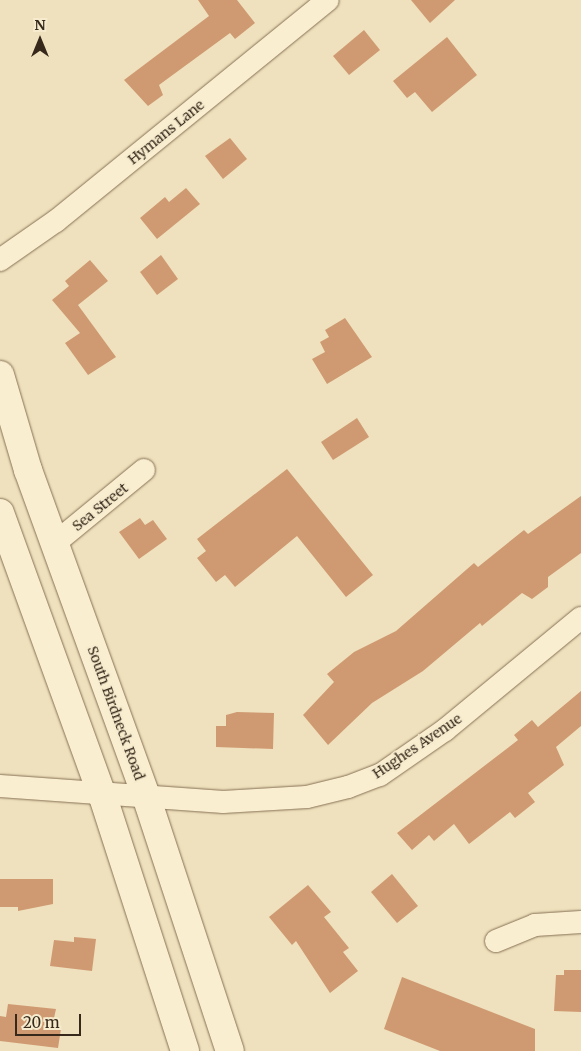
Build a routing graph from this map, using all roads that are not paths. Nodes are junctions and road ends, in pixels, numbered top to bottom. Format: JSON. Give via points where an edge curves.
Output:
{"nodes":[{"id":1,"x":328,"y":0,"type":"edge"},
{"id":2,"x":0,"y":260,"type":"edge"},
{"id":3,"x":0,"y":375,"type":"edge"},
{"id":4,"x":144,"y":470,"type":"dead end"},
{"id":5,"x":0,"y":513,"type":"edge"},
{"id":6,"x":55,"y":543,"type":"junction"},
{"id":7,"x":581,"y":618,"type":"edge"},
{"id":8,"x":0,"y":786,"type":"edge"},
{"id":9,"x":103,"y":797,"type":"junction"},
{"id":10,"x":147,"y":799,"type":"junction"},
{"id":11,"x":581,"y":922,"type":"edge"},
{"id":12,"x":496,"y":941,"type":"dead end"},
{"id":13,"x":185,"y":1051,"type":"edge"},
{"id":14,"x":230,"y":1051,"type":"edge"}],
"edges":[{"from":1,"to":2,"type":"street","name":"Hymans Lane","via":[[56,221]]},
{"from":3,"to":6,"type":"main road","name":"South Birdneck Road"},
{"from":4,"to":6,"type":"street","name":"Sea Street"},
{"from":5,"to":9,"type":"main road"},
{"from":6,"to":10,"type":"main road","name":"South Birdneck Road"},
{"from":7,"to":10,"type":"street","name":"Hughes Avenue","via":[[445,730],[380,775],[307,797],[265,802]]},
{"from":8,"to":9,"type":"street","name":"Hughes Avenue"},
{"from":9,"to":10,"type":"street","name":"Hughes Avenue"},
{"from":9,"to":13,"type":"main road"},
{"from":10,"to":14,"type":"main road","name":"South Birdneck Road"},
{"from":11,"to":12,"type":"street","via":[[535,926]]}]}
